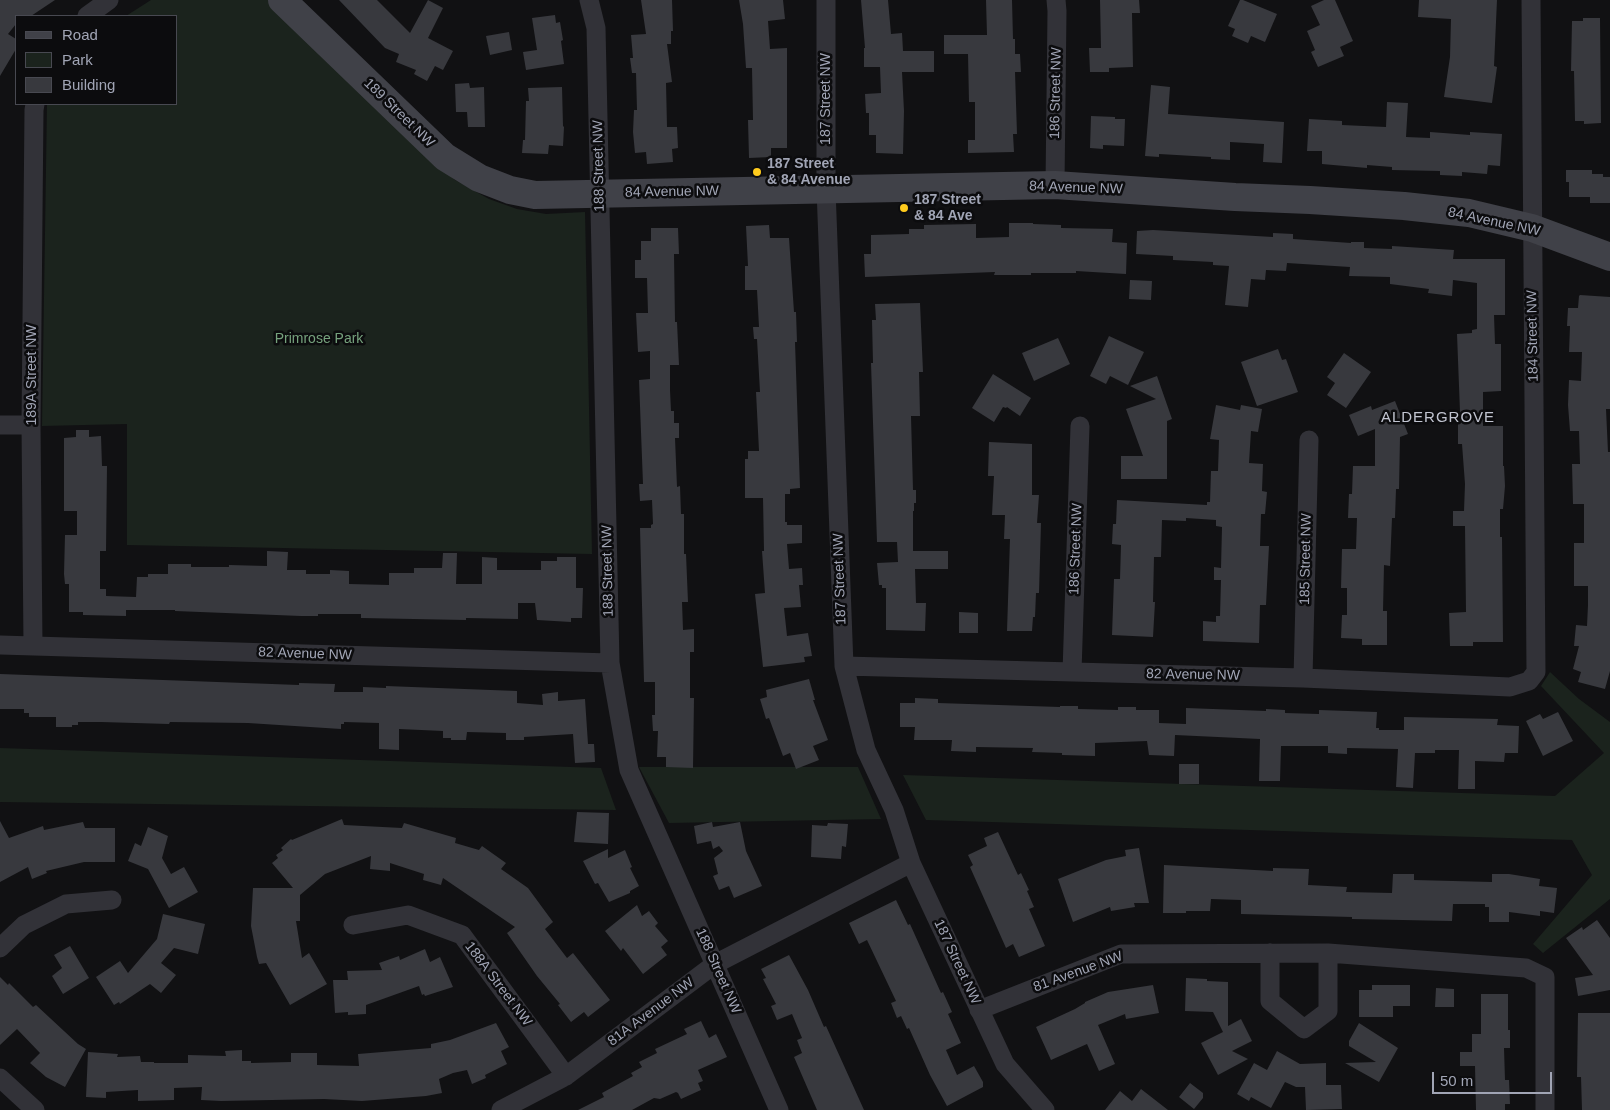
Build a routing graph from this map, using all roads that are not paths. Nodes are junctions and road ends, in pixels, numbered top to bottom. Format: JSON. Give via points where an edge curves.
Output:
{"nodes":[{"id":1,"x":109,"y":0,"type":"edge"},
{"id":2,"x":282,"y":0,"type":"edge"},
{"id":3,"x":589,"y":0,"type":"edge"},
{"id":4,"x":826,"y":0,"type":"edge"},
{"id":5,"x":1056,"y":0,"type":"edge"},
{"id":6,"x":1531,"y":0,"type":"edge"},
{"id":7,"x":88,"y":15,"type":"edge"},
{"id":8,"x":35,"y":105,"type":"edge"},
{"id":9,"x":1055,"y":185,"type":"junction"},
{"id":10,"x":826,"y":189,"type":"junction"},
{"id":11,"x":600,"y":194,"type":"junction"},
{"id":12,"x":535,"y":195,"type":"joint"},
{"id":13,"x":1532,"y":228,"type":"junction"},
{"id":14,"x":1610,"y":257,"type":"edge"},
{"id":15,"x":0,"y":425,"type":"edge"},
{"id":16,"x":31,"y":425,"type":"junction"},
{"id":17,"x":1080,"y":426,"type":"dead end"},
{"id":18,"x":1309,"y":440,"type":"dead end"},
{"id":19,"x":0,"y":645,"type":"edge"},
{"id":20,"x":32,"y":646,"type":"junction"},
{"id":21,"x":610,"y":663,"type":"junction"},
{"id":22,"x":844,"y":666,"type":"junction"},
{"id":23,"x":1072,"y":672,"type":"junction"},
{"id":24,"x":1536,"y":672,"type":"joint"},
{"id":25,"x":1303,"y":678,"type":"junction"},
{"id":26,"x":911,"y":863,"type":"junction"},
{"id":27,"x":112,"y":900,"type":"dead end"},
{"id":28,"x":353,"y":925,"type":"dead end"},
{"id":29,"x":0,"y":948,"type":"edge"},
{"id":30,"x":1270,"y":953,"type":"junction"},
{"id":31,"x":1328,"y":954,"type":"junction"},
{"id":32,"x":715,"y":964,"type":"junction"},
{"id":33,"x":979,"y":1010,"type":"junction"},
{"id":34,"x":566,"y":1076,"type":"junction"},
{"id":35,"x":0,"y":1078,"type":"edge"},
{"id":36,"x":35,"y":1110,"type":"edge"},
{"id":37,"x":501,"y":1110,"type":"edge"},
{"id":38,"x":779,"y":1110,"type":"edge"},
{"id":39,"x":1045,"y":1110,"type":"edge"},
{"id":40,"x":1545,"y":1110,"type":"edge"}],
"edges":[{"from":1,"to":7,"type":"street"},
{"from":2,"to":12,"type":"street","name":"189 Street NW","via":[[445,157],[480,178],[510,190]]},
{"from":3,"to":11,"type":"street","name":"188 Street NW","via":[[596,28]]},
{"from":4,"to":10,"type":"street","name":"187 Street NW"},
{"from":5,"to":9,"type":"street","name":"186 Street NW"},
{"from":6,"to":13,"type":"street","name":"184 Street NW"},
{"from":8,"to":16,"type":"street","name":"189A Street NW"},
{"from":9,"to":10,"type":"street","name":"84 Avenue NW"},
{"from":9,"to":13,"type":"street","name":"84 Avenue NW","via":[[1404,206],[1469,213]]},
{"from":10,"to":11,"type":"street","name":"84 Avenue NW"},
{"from":10,"to":22,"type":"street","name":"187 Street NW"},
{"from":11,"to":12,"type":"street","name":"84 Avenue NW"},
{"from":11,"to":21,"type":"street","name":"188 Street NW"},
{"from":13,"to":14,"type":"street","name":"84 Avenue NW"},
{"from":13,"to":24,"type":"street","name":"184 Street NW"},
{"from":15,"to":16,"type":"street"},
{"from":16,"to":20,"type":"street","name":"189A Street NW"},
{"from":17,"to":23,"type":"street","name":"186 Street NW"},
{"from":18,"to":25,"type":"street","name":"185 Street NW"},
{"from":19,"to":20,"type":"street","name":"82 Avenue NW"},
{"from":20,"to":21,"type":"street","name":"82 Avenue NW"},
{"from":21,"to":32,"type":"street","name":"188 Street NW","via":[[629,770]]},
{"from":22,"to":23,"type":"street","name":"82 Avenue NW"},
{"from":22,"to":26,"type":"street","name":"187 Street NW","via":[[866,750],[894,810]]},
{"from":23,"to":25,"type":"street","name":"82 Avenue NW"},
{"from":24,"to":25,"type":"street","name":"82 Avenue NW","via":[[1529,681],[1510,687]]},
{"from":26,"to":32,"type":"street","name":"81A Avenue NW"},
{"from":26,"to":33,"type":"street","name":"187 Street NW"},
{"from":27,"to":29,"type":"street","via":[[66,904],[24,925]]},
{"from":28,"to":34,"type":"street","name":"188A Street NW","via":[[408,916],[462,935]]},
{"from":30,"to":31,"type":"street","name":"81 Avenue NW"},
{"from":30,"to":31,"type":"street","via":[[1270,1001],[1304,1029],[1328,1011]]},
{"from":30,"to":33,"type":"street","name":"81 Avenue NW","via":[[1121,954]]},
{"from":31,"to":40,"type":"street","name":"81 Avenue NW","via":[[1526,968],[1545,977]]},
{"from":32,"to":34,"type":"street","name":"81A Avenue NW"},
{"from":32,"to":38,"type":"street","name":"188 Street NW"},
{"from":33,"to":39,"type":"street","name":"187 Street NW","via":[[1005,1064]]},
{"from":34,"to":37,"type":"street","name":"81A Avenue NW"},
{"from":35,"to":36,"type":"street"}]}
